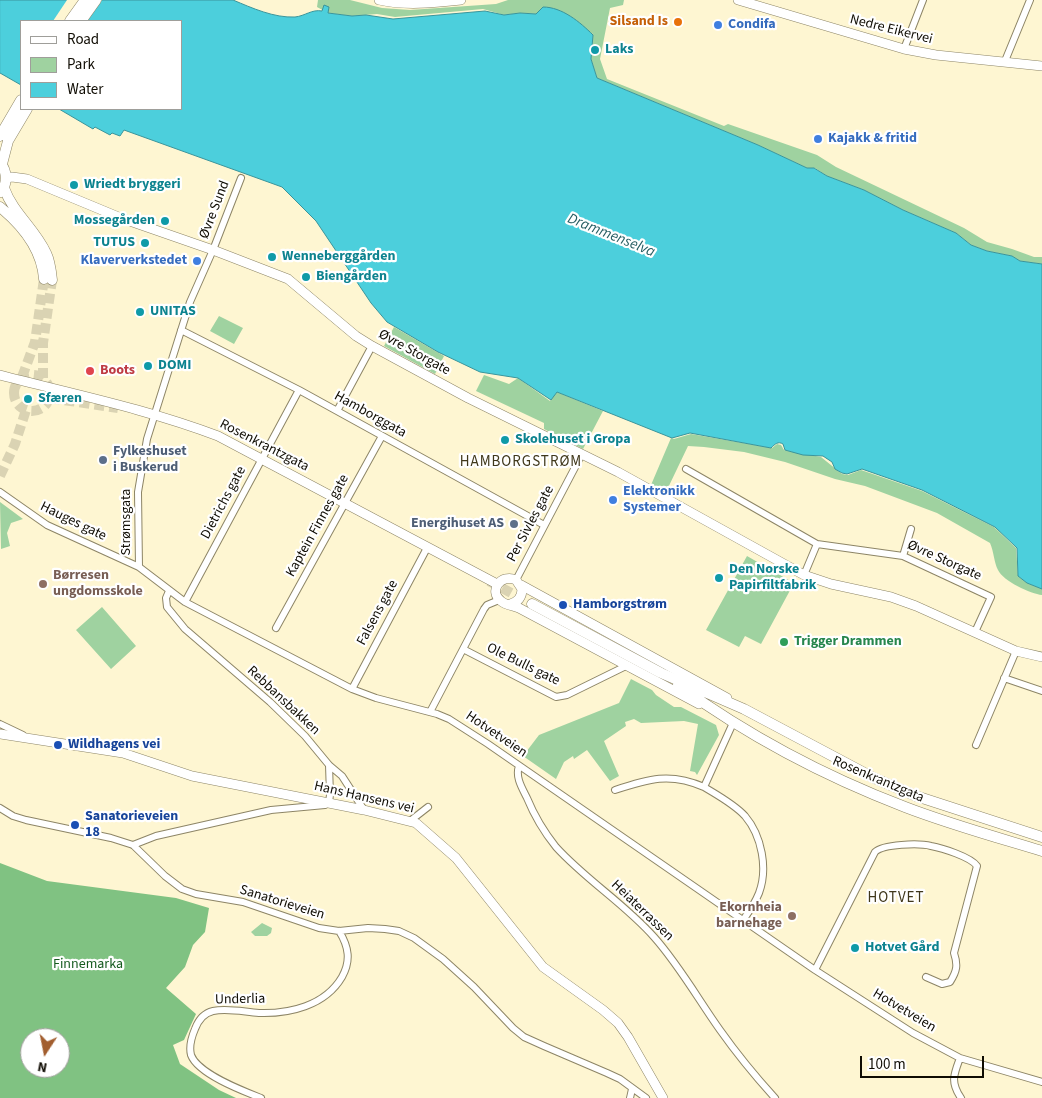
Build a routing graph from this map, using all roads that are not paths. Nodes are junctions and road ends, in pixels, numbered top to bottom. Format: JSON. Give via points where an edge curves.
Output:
{"nodes":[{"id":1,"x":85,"y":0,"type":"edge"},
{"id":2,"x":96,"y":0,"type":"edge"},
{"id":3,"x":379,"y":0,"type":"edge"},
{"id":4,"x":461,"y":0,"type":"edge"},
{"id":5,"x":738,"y":0,"type":"edge"},
{"id":6,"x":923,"y":0,"type":"edge"},
{"id":7,"x":1030,"y":0,"type":"edge"},
{"id":8,"x":71,"y":20,"type":"edge"},
{"id":9,"x":83,"y":20,"type":"edge"},
{"id":10,"x":904,"y":49,"type":"junction"},
{"id":11,"x":1006,"y":61,"type":"junction"},
{"id":12,"x":1042,"y":66,"type":"edge"},
{"id":13,"x":20,"y":102,"type":"edge"},
{"id":14,"x":26,"y":110,"type":"edge"},
{"id":15,"x":0,"y":136,"type":"edge"},
{"id":16,"x":1,"y":163,"type":"edge"},
{"id":17,"x":241,"y":178,"type":"dead end"},
{"id":18,"x":3,"y":186,"type":"edge"},
{"id":19,"x":0,"y":207,"type":"edge"},
{"id":20,"x":213,"y":250,"type":"junction"},
{"id":21,"x":181,"y":330,"type":"junction"},
{"id":22,"x":372,"y":346,"type":"junction"},
{"id":23,"x":0,"y":375,"type":"edge"},
{"id":24,"x":299,"y":390,"type":"junction"},
{"id":25,"x":337,"y":410,"type":"junction"},
{"id":26,"x":154,"y":415,"type":"junction"},
{"id":27,"x":382,"y":436,"type":"junction"},
{"id":28,"x":582,"y":454,"type":"junction"},
{"id":29,"x":262,"y":459,"type":"junction"},
{"id":30,"x":686,"y":469,"type":"dead end"},
{"id":31,"x":0,"y":492,"type":"edge"},
{"id":32,"x":344,"y":504,"type":"junction"},
{"id":33,"x":544,"y":526,"type":"junction"},
{"id":34,"x":911,"y":529,"type":"dead end"},
{"id":35,"x":817,"y":544,"type":"junction"},
{"id":36,"x":427,"y":548,"type":"junction"},
{"id":37,"x":903,"y":556,"type":"junction"},
{"id":38,"x":139,"y":566,"type":"junction"},
{"id":39,"x":804,"y":575,"type":"junction"},
{"id":40,"x":518,"y":582,"type":"junction"},
{"id":41,"x":497,"y":584,"type":"junction"},
{"id":42,"x":169,"y":591,"type":"junction"},
{"id":43,"x":499,"y":600,"type":"junction"},
{"id":44,"x":185,"y":602,"type":"junction"},
{"id":45,"x":510,"y":604,"type":"junction"},
{"id":46,"x":532,"y":604,"type":"tunnel mouth"},
{"id":47,"x":276,"y":628,"type":"dead end"},
{"id":48,"x":975,"y":632,"type":"junction"},
{"id":49,"x":463,"y":649,"type":"junction"},
{"id":50,"x":1016,"y":651,"type":"junction"},
{"id":51,"x":1042,"y":657,"type":"edge"},
{"id":52,"x":626,"y":666,"type":"junction"},
{"id":53,"x":661,"y":673,"type":"junction"},
{"id":54,"x":1004,"y":678,"type":"junction"},
{"id":55,"x":352,"y":689,"type":"junction"},
{"id":56,"x":1042,"y":691,"type":"edge"},
{"id":57,"x":744,"y":709,"type":"junction"},
{"id":58,"x":714,"y":711,"type":"junction"},
{"id":59,"x":430,"y":712,"type":"junction"},
{"id":60,"x":733,"y":723,"type":"junction"},
{"id":61,"x":0,"y":724,"type":"edge"},
{"id":62,"x":0,"y":734,"type":"edge"},
{"id":63,"x":31,"y":739,"type":"junction"},
{"id":64,"x":976,"y":745,"type":"dead end"},
{"id":65,"x":328,"y":766,"type":"junction"},
{"id":66,"x":519,"y":766,"type":"junction"},
{"id":67,"x":704,"y":786,"type":"junction"},
{"id":68,"x":615,"y":790,"type":"dead end"},
{"id":69,"x":329,"y":802,"type":"junction"},
{"id":70,"x":428,"y":807,"type":"dead end"},
{"id":71,"x":0,"y":808,"type":"edge"},
{"id":72,"x":364,"y":810,"type":"junction"},
{"id":73,"x":410,"y":821,"type":"junction"},
{"id":74,"x":1042,"y":837,"type":"edge"},
{"id":75,"x":133,"y":845,"type":"junction"},
{"id":76,"x":1042,"y":851,"type":"edge"},
{"id":77,"x":743,"y":920,"type":"junction"},
{"id":78,"x":339,"y":931,"type":"junction"},
{"id":79,"x":815,"y":970,"type":"junction"},
{"id":80,"x":926,"y":977,"type":"dead end"},
{"id":81,"x":960,"y":1058,"type":"junction"},
{"id":82,"x":1042,"y":1082,"type":"edge"},
{"id":83,"x":632,"y":1089,"type":"junction"},
{"id":84,"x":261,"y":1098,"type":"edge"},
{"id":85,"x":630,"y":1098,"type":"edge"},
{"id":86,"x":646,"y":1098,"type":"edge"},
{"id":87,"x":664,"y":1098,"type":"edge"},
{"id":88,"x":775,"y":1098,"type":"edge"},
{"id":89,"x":961,"y":1098,"type":"edge"}],
"edges":[{"from":1,"to":8,"type":"main road"},
{"from":2,"to":9,"type":"main road"},
{"from":3,"to":4,"type":"main road","via":[[400,3]]},
{"from":5,"to":10,"type":"main road","name":"Nedre Eikervei"},
{"from":6,"to":10,"type":"street"},
{"from":7,"to":11,"type":"street"},
{"from":10,"to":11,"type":"main road","name":"Nedre Eikervei"},
{"from":11,"to":12,"type":"main road","name":"Nedre Eikervei"},
{"from":13,"to":15,"type":"main road"},
{"from":14,"to":16,"type":"main road","via":[[8,141]]},
{"from":16,"to":18,"type":"main road"},
{"from":17,"to":20,"type":"street","name":"Øvre Sund"},
{"from":18,"to":19,"type":"main road","via":[[11,204],[46,253],[48,279],[35,248],[18,224]]},
{"from":18,"to":20,"type":"main road","name":"Øvre Storgate","via":[[12,177],[27,179],[120,218]]},
{"from":20,"to":21,"type":"street","name":"Strømsgata"},
{"from":20,"to":22,"type":"main road","name":"Øvre Storgate","via":[[288,279]]},
{"from":21,"to":24,"type":"street","name":"Hamborggata"},
{"from":21,"to":26,"type":"street","name":"Strømsgata"},
{"from":22,"to":25,"type":"street"},
{"from":22,"to":28,"type":"main road","name":"Øvre Storgate"},
{"from":23,"to":26,"type":"main road","name":"Rosenkrantzgata"},
{"from":24,"to":25,"type":"street","name":"Hamborggata"},
{"from":24,"to":29,"type":"street","name":"Dietrichs gate"},
{"from":25,"to":27,"type":"street","name":"Hamborggata"},
{"from":26,"to":29,"type":"main road","name":"Rosenkrantzgata","via":[[218,436]]},
{"from":26,"to":38,"type":"street","name":"Strømsgata","via":[[138,492]]},
{"from":27,"to":32,"type":"street","name":"Kaptein Finnes gate"},
{"from":27,"to":33,"type":"street","name":"Hamborggata"},
{"from":28,"to":33,"type":"street","name":"Per Sivles gate"},
{"from":28,"to":39,"type":"main road","name":"Øvre Storgate"},
{"from":29,"to":32,"type":"main road","name":"Rosenkrantzgata"},
{"from":29,"to":44,"type":"street","name":"Dietrichs gate"},
{"from":30,"to":35,"type":"street","name":"Øvre Storgate"},
{"from":31,"to":38,"type":"street","name":"Hauges gate","via":[[47,525]]},
{"from":32,"to":36,"type":"main road","name":"Rosenkrantzgata"},
{"from":32,"to":47,"type":"street","name":"Kaptein Finnes gate"},
{"from":33,"to":40,"type":"street","name":"Per Sivles gate"},
{"from":34,"to":37,"type":"street"},
{"from":35,"to":37,"type":"street","name":"Øvre Storgate"},
{"from":35,"to":39,"type":"street"},
{"from":36,"to":41,"type":"main road","name":"Rosenkrantzgata"},
{"from":36,"to":55,"type":"street","name":"Falsens gate"},
{"from":37,"to":48,"type":"street","name":"Øvre Storgate","via":[[991,597]]},
{"from":38,"to":42,"type":"street","name":"Hotvetveien"},
{"from":39,"to":48,"type":"main road","name":"Øvre Storgate","via":[[891,597]]},
{"from":40,"to":41,"type":"main road","via":[[508,578]]},
{"from":40,"to":45,"type":"main road","via":[[521,597]]},
{"from":40,"to":57,"type":"main road","name":"Rosenkrantzgata"},
{"from":41,"to":43,"type":"main road"},
{"from":42,"to":44,"type":"street","name":"Hotvetveien"},
{"from":42,"to":65,"type":"street","name":"Rebbansbakken","via":[[166,598],[168,607],[185,629],[306,736]]},
{"from":43,"to":45,"type":"main road"},
{"from":43,"to":49,"type":"street","via":[[484,609]]},
{"from":44,"to":55,"type":"street","name":"Hotvetveien"},
{"from":45,"to":52,"type":"main road","name":"Rosenkrantzgata"},
{"from":46,"to":53,"type":"main road","name":"Rosenkrantzgata"},
{"from":48,"to":50,"type":"main road","name":"Øvre Storgate"},
{"from":49,"to":52,"type":"street","name":"Ole Bulls gate","via":[[556,697],[567,695]]},
{"from":49,"to":59,"type":"street"},
{"from":50,"to":51,"type":"main road","name":"Øvre Storgate"},
{"from":50,"to":54,"type":"street"},
{"from":52,"to":58,"type":"main road","name":"Rosenkrantzgata"},
{"from":53,"to":57,"type":"main road","name":"Rosenkrantzgata"},
{"from":53,"to":58,"type":"main road","name":"Rosenkrantzgata"},
{"from":54,"to":56,"type":"street"},
{"from":54,"to":64,"type":"street"},
{"from":55,"to":59,"type":"street","name":"Hotvetveien"},
{"from":57,"to":74,"type":"main road","name":"Rosenkrantzgata","via":[[896,788]]},
{"from":58,"to":60,"type":"main road","name":"Rosenkrantzgata"},
{"from":59,"to":66,"type":"street","name":"Hotvetveien","via":[[448,719]]},
{"from":60,"to":67,"type":"street"},
{"from":60,"to":76,"type":"main road","name":"Rosenkrantzgata","via":[[864,791],[906,808]]},
{"from":61,"to":63,"type":"street"},
{"from":62,"to":63,"type":"main road","name":"Hans Hansens vei"},
{"from":63,"to":69,"type":"main road","name":"Hans Hansens vei","via":[[123,753],[192,776]]},
{"from":65,"to":69,"type":"street"},
{"from":65,"to":72,"type":"street","name":"Rebbansbakken","via":[[342,776]]},
{"from":66,"to":77,"type":"street","name":"Hotvetveien"},
{"from":66,"to":88,"type":"street","name":"Heiaterrassen","via":[[518,778],[522,789],[535,817],[555,846],[653,936],[720,1030]]},
{"from":67,"to":68,"type":"street","via":[[689,780],[658,778]]},
{"from":67,"to":77,"type":"street","via":[[744,816],[757,834],[763,863],[762,882],[756,901]]},
{"from":69,"to":72,"type":"main road","name":"Hans Hansens vei"},
{"from":69,"to":75,"type":"street","via":[[262,812],[156,836]]},
{"from":70,"to":73,"type":"street"},
{"from":71,"to":75,"type":"street","name":"Sanatorieveien","via":[[26,820]]},
{"from":72,"to":73,"type":"main road","name":"Hans Hansens vei"},
{"from":73,"to":87,"type":"main road","name":"Hans Hansens vei","via":[[422,827],[456,858],[543,967],[618,1023]]},
{"from":75,"to":78,"type":"street","name":"Sanatorieveien","via":[[182,889],[243,902],[319,928]]},
{"from":77,"to":79,"type":"street","name":"Hotvetveien"},
{"from":78,"to":83,"type":"street","name":"Sanatorieveien","via":[[385,929],[414,938],[443,959],[524,1037],[608,1073]]},
{"from":78,"to":84,"type":"street","name":"Underlia","via":[[349,954],[346,970],[324,997],[307,1006],[285,1011],[212,1011],[199,1020],[191,1039],[191,1055],[201,1067],[225,1082]]},
{"from":79,"to":80,"type":"street","via":[[875,852],[887,847],[920,844],[943,849],[973,861],[977,866],[954,953],[956,973],[950,982],[942,984]]},
{"from":79,"to":81,"type":"street","name":"Hotvetveien","via":[[913,1033]]},
{"from":81,"to":82,"type":"street","name":"Hotvetveien"},
{"from":81,"to":89,"type":"street","via":[[954,1088]]},
{"from":83,"to":85,"type":"street"},
{"from":83,"to":86,"type":"street","name":"Sanatorieveien"}]}
